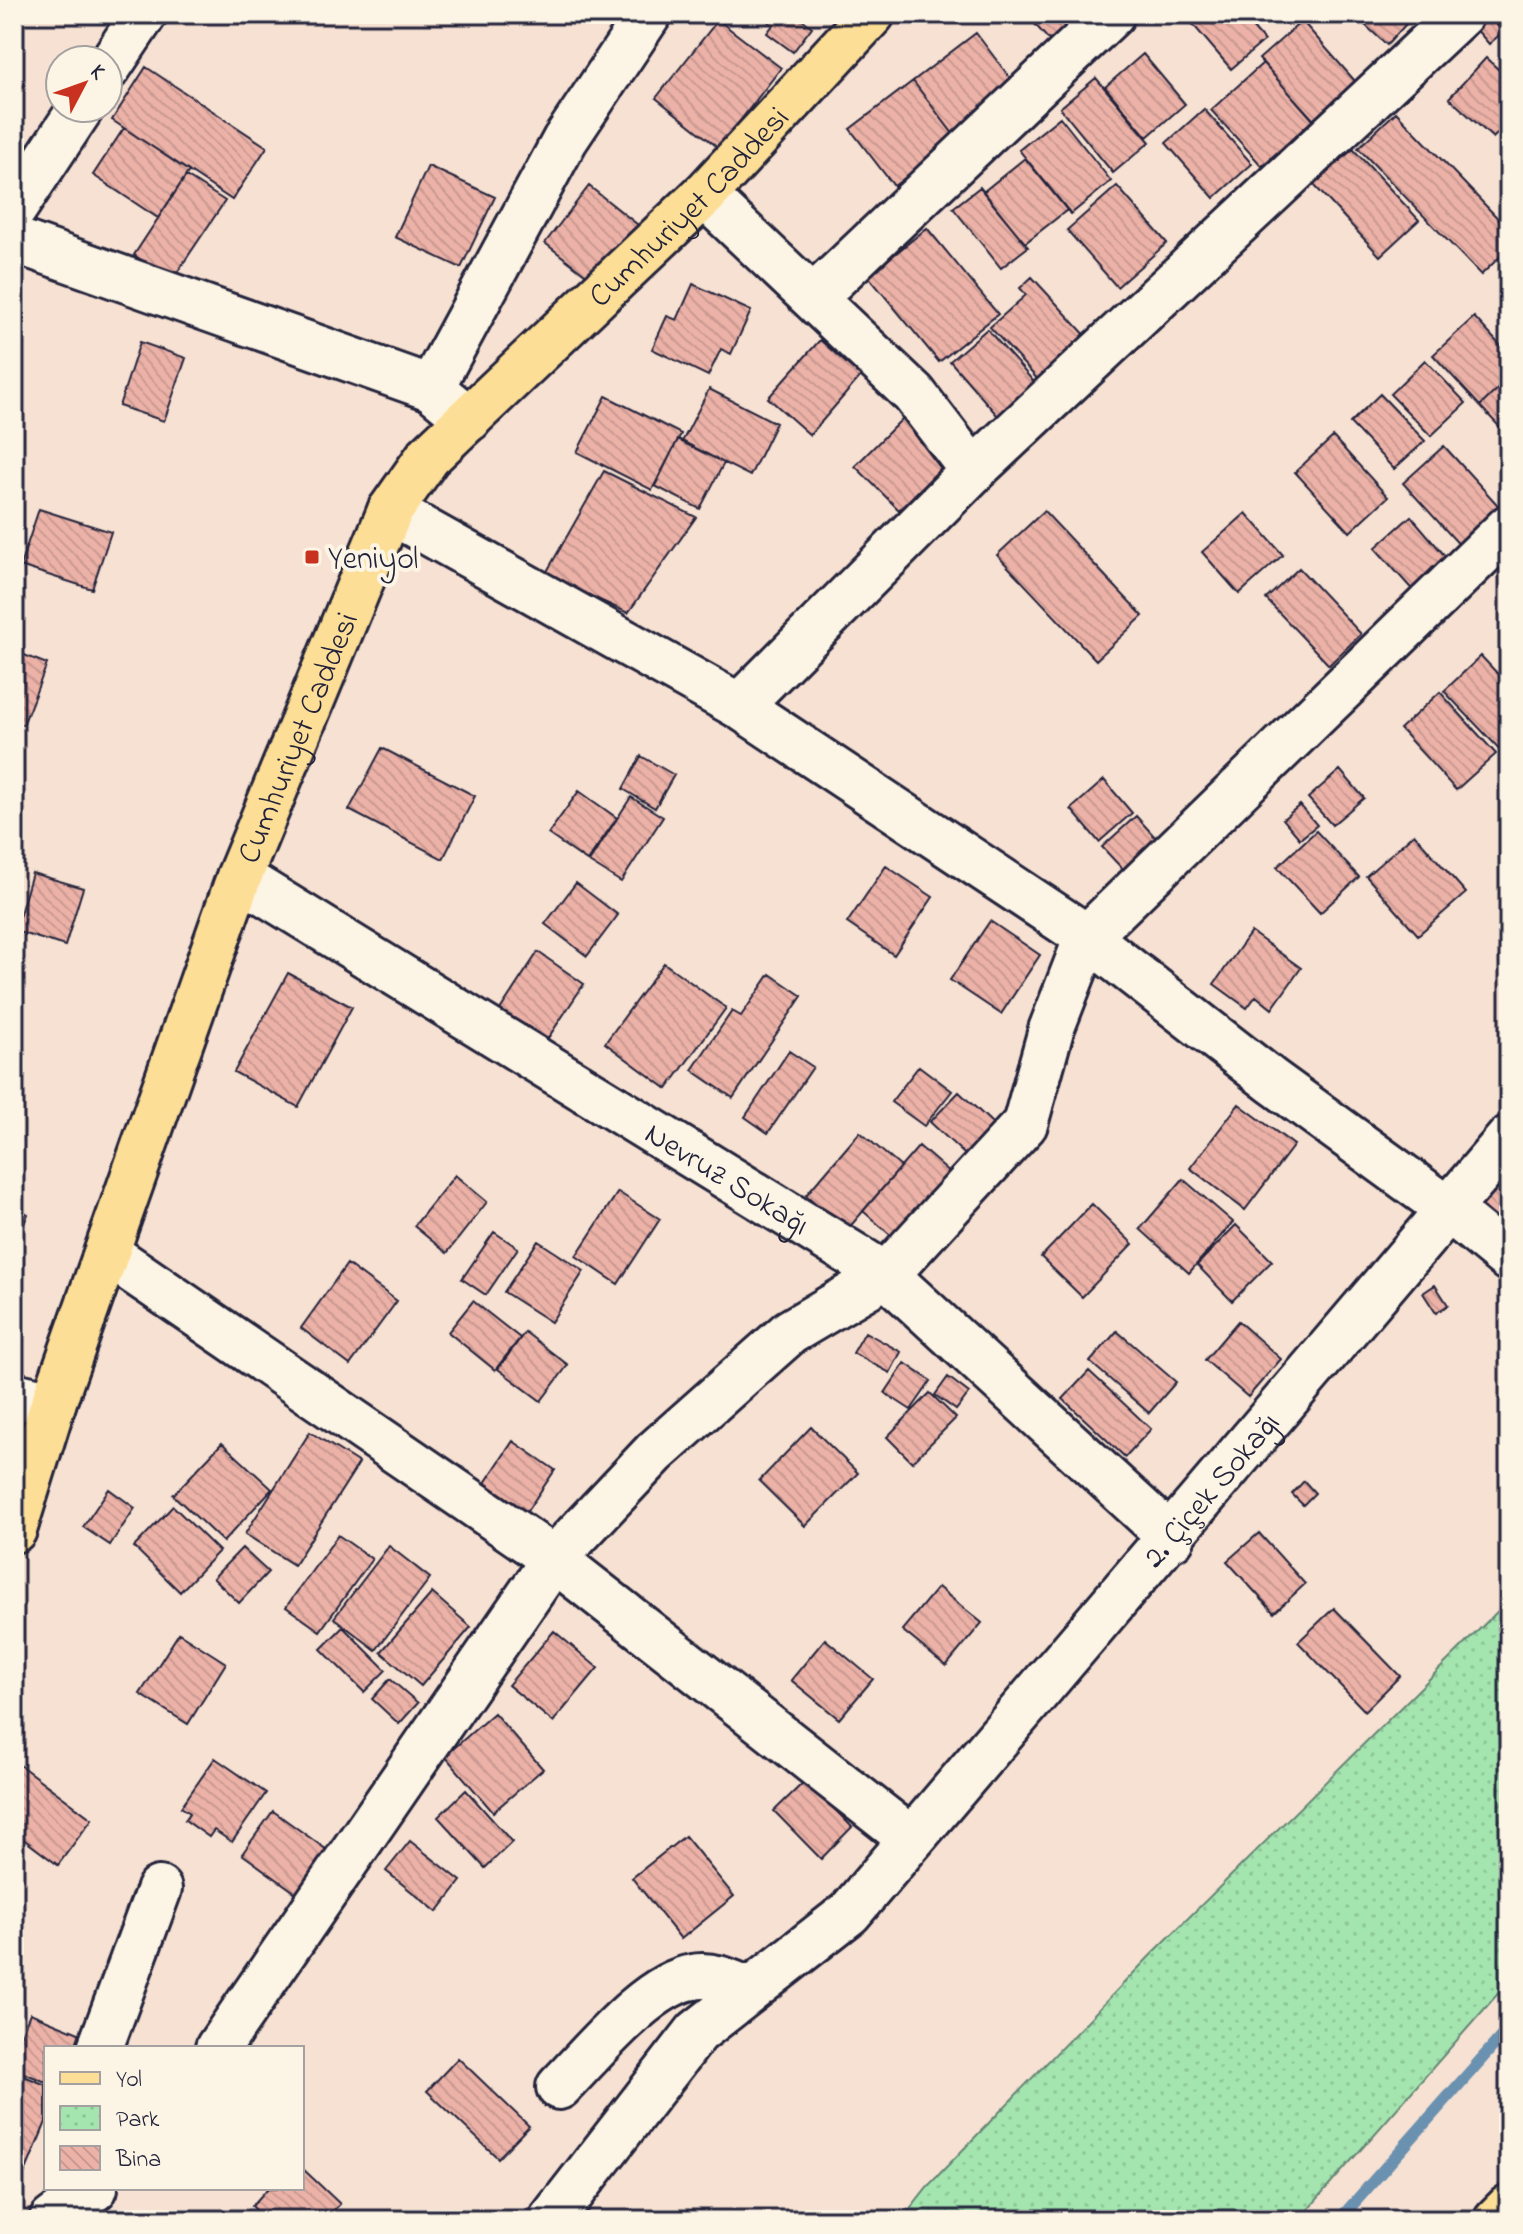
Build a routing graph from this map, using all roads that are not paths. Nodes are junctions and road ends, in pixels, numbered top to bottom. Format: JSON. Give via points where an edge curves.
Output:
{"nodes":[{"id":1,"x":144,"y":14,"type":"edge"},
{"id":2,"x":649,"y":14,"type":"edge"},
{"id":3,"x":872,"y":14,"type":"edge"},
{"id":4,"x":1112,"y":14,"type":"edge"},
{"id":5,"x":1461,"y":14,"type":"edge"},
{"id":6,"x":124,"y":44,"type":"edge"},
{"id":7,"x":70,"y":124,"type":"edge"},
{"id":8,"x":704,"y":195,"type":"junction"},
{"id":9,"x":14,"y":209,"type":"edge"},
{"id":10,"x":14,"y":240,"type":"edge"},
{"id":11,"x":814,"y":297,"type":"junction"},
{"id":12,"x":431,"y":388,"type":"junction"},
{"id":13,"x":469,"y":419,"type":"junction"},
{"id":14,"x":973,"y":471,"type":"junction"},
{"id":15,"x":390,"y":511,"type":"junction"},
{"id":16,"x":1509,"y":527,"type":"edge"},
{"id":17,"x":739,"y":706,"type":"junction"},
{"id":18,"x":239,"y":877,"type":"junction"},
{"id":19,"x":1087,"y":937,"type":"junction"},
{"id":20,"x":1509,"y":1138,"type":"edge"},
{"id":21,"x":1448,"y":1209,"type":"junction"},
{"id":22,"x":107,"y":1253,"type":"junction"},
{"id":23,"x":1509,"y":1259,"type":"edge"},
{"id":24,"x":886,"y":1275,"type":"junction"},
{"id":25,"x":33,"y":1400,"type":"edge"},
{"id":26,"x":14,"y":1530,"type":"edge"},
{"id":27,"x":1172,"y":1538,"type":"junction"},
{"id":28,"x":554,"y":1559,"type":"junction"},
{"id":29,"x":911,"y":1839,"type":"junction"},
{"id":30,"x":159,"y":1889,"type":"dead end"},
{"id":31,"x":747,"y":1989,"type":"junction"},
{"id":32,"x":101,"y":2046,"type":"edge"},
{"id":33,"x":219,"y":2046,"type":"edge"},
{"id":34,"x":559,"y":2087,"type":"dead end"},
{"id":35,"x":1509,"y":2207,"type":"edge"},
{"id":36,"x":551,"y":2220,"type":"edge"},
{"id":37,"x":1496,"y":2220,"type":"edge"}],
"edges":[{"from":1,"to":6,"type":"street"},
{"from":2,"to":12,"type":"street","via":[[565,140]]},
{"from":3,"to":8,"type":"main road","name":"Cumhuriyet Caddesi"},
{"from":4,"to":11,"type":"street"},
{"from":5,"to":14,"type":"street"},
{"from":7,"to":9,"type":"street"},
{"from":8,"to":11,"type":"street"},
{"from":8,"to":13,"type":"main road","name":"Cumhuriyet Caddesi"},
{"from":10,"to":12,"type":"street"},
{"from":11,"to":14,"type":"street","via":[[914,394]]},
{"from":12,"to":13,"type":"street"},
{"from":13,"to":15,"type":"main road","name":"Cumhuriyet Caddesi","via":[[428,457]]},
{"from":14,"to":17,"type":"street"},
{"from":15,"to":17,"type":"street"},
{"from":15,"to":18,"type":"main road","name":"Cumhuriyet Caddesi"},
{"from":16,"to":19,"type":"street"},
{"from":17,"to":19,"type":"street"},
{"from":18,"to":22,"type":"main road","name":"Cumhuriyet Caddesi"},
{"from":18,"to":24,"type":"street","name":"Nevruz Sokağı"},
{"from":19,"to":21,"type":"street"},
{"from":19,"to":24,"type":"street","via":[[1051,1030],[1025,1124]]},
{"from":20,"to":21,"type":"street","name":"2. Çiçek Sokağı"},
{"from":21,"to":23,"type":"street"},
{"from":21,"to":27,"type":"street","name":"2. Çiçek Sokağı"},
{"from":22,"to":25,"type":"main road","name":"Cumhuriyet Caddesi"},
{"from":22,"to":28,"type":"street"},
{"from":24,"to":27,"type":"street","name":"Nevruz Sokağı"},
{"from":24,"to":28,"type":"street","via":[[790,1332],[655,1452]]},
{"from":25,"to":26,"type":"main road","name":"Cumhuriyet Caddesi"},
{"from":27,"to":29,"type":"street","name":"2. Çiçek Sokağı"},
{"from":28,"to":29,"type":"street"},
{"from":28,"to":33,"type":"street"},
{"from":29,"to":31,"type":"street","name":"2. Çiçek Sokağı","via":[[849,1913]]},
{"from":30,"to":32,"type":"street"},
{"from":31,"to":34,"type":"street","via":[[724,1979],[680,1980],[634,2013]]},
{"from":31,"to":36,"type":"street","name":"2. Çiçek Sokağı","via":[[697,2032]]},
{"from":35,"to":37,"type":"main road"}]}
